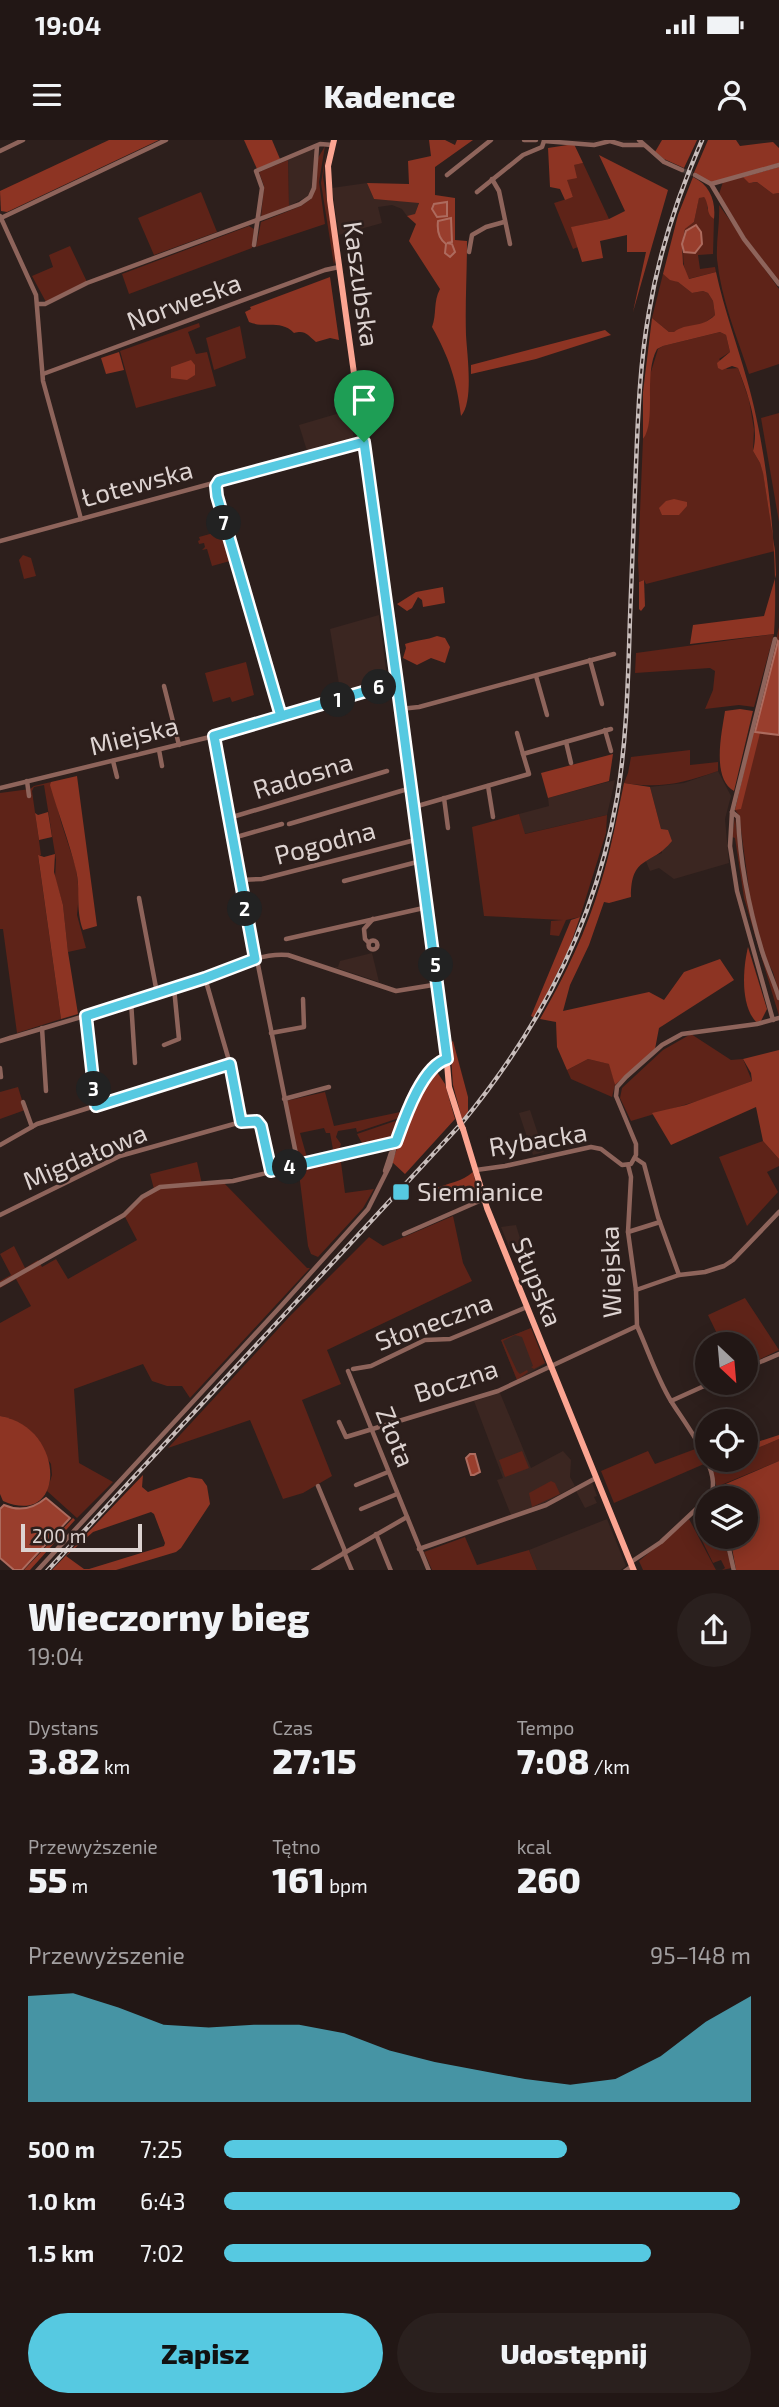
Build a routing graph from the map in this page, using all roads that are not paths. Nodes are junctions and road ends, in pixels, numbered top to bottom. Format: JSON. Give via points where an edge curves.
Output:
{"nodes":[{"id":1,"x":23,"y":140,"type":"edge"},
{"id":2,"x":166,"y":140,"type":"edge"},
{"id":3,"x":491,"y":140,"type":"edge"},
{"id":4,"x":524,"y":140,"type":"edge"},
{"id":5,"x":536,"y":140,"type":"edge"},
{"id":6,"x":543,"y":141,"type":"edge"},
{"id":7,"x":642,"y":142,"type":"edge"},
{"id":8,"x":334,"y":143,"type":"edge"},
{"id":9,"x":317,"y":146,"type":"junction"},
{"id":10,"x":0,"y":151,"type":"edge"},
{"id":11,"x":779,"y":164,"type":"edge"},
{"id":12,"x":682,"y":170,"type":"tunnel mouth"},
{"id":13,"x":447,"y":175,"type":"dead end"},
{"id":14,"x":695,"y":175,"type":"tunnel mouth"},
{"id":15,"x":492,"y":179,"type":"junction"},
{"id":16,"x":711,"y":184,"type":"junction"},
{"id":17,"x":477,"y":192,"type":"dead end"},
{"id":18,"x":1,"y":217,"type":"edge"},
{"id":19,"x":258,"y":221,"type":"junction"},
{"id":20,"x":505,"y":222,"type":"junction"},
{"id":21,"x":254,"y":244,"type":"dead end"},
{"id":22,"x":510,"y":244,"type":"dead end"},
{"id":23,"x":469,"y":252,"type":"dead end"},
{"id":24,"x":339,"y":267,"type":"junction"},
{"id":25,"x":779,"y":284,"type":"edge"},
{"id":26,"x":38,"y":304,"type":"junction"},
{"id":27,"x":43,"y":374,"type":"junction"},
{"id":28,"x":364,"y":442,"type":"junction"},
{"id":29,"x":219,"y":481,"type":"junction"},
{"id":30,"x":81,"y":519,"type":"junction"},
{"id":31,"x":0,"y":541,"type":"edge"},
{"id":32,"x":775,"y":639,"type":"dead end"},
{"id":33,"x":614,"y":654,"type":"dead end"},
{"id":34,"x":590,"y":660,"type":"junction"},
{"id":35,"x":536,"y":676,"type":"junction"},
{"id":36,"x":397,"y":682,"type":"junction"},
{"id":37,"x":164,"y":686,"type":"dead end"},
{"id":38,"x":602,"y":704,"type":"dead end"},
{"id":39,"x":400,"y":709,"type":"junction"},
{"id":40,"x":547,"y":715,"type":"dead end"},
{"id":41,"x":281,"y":716,"type":"junction"},
{"id":42,"x":517,"y":733,"type":"dead end"},
{"id":43,"x":214,"y":736,"type":"junction"},
{"id":44,"x":566,"y":742,"type":"junction"},
{"id":45,"x":180,"y":745,"type":"junction"},
{"id":46,"x":159,"y":750,"type":"junction"},
{"id":47,"x":611,"y":751,"type":"dead end"},
{"id":48,"x":523,"y":754,"type":"junction"},
{"id":49,"x":113,"y":761,"type":"junction"},
{"id":50,"x":571,"y":763,"type":"dead end"},
{"id":51,"x":162,"y":766,"type":"dead end"},
{"id":52,"x":387,"y":771,"type":"dead end"},
{"id":53,"x":117,"y":777,"type":"dead end"},
{"id":54,"x":27,"y":781,"type":"junction"},
{"id":55,"x":488,"y":786,"type":"junction"},
{"id":56,"x":0,"y":788,"type":"edge"},
{"id":57,"x":411,"y":788,"type":"junction"},
{"id":58,"x":29,"y":796,"type":"dead end"},
{"id":59,"x":444,"y":798,"type":"junction"},
{"id":60,"x":414,"y":807,"type":"junction"},
{"id":61,"x":732,"y":812,"type":"junction"},
{"id":62,"x":493,"y":817,"type":"dead end"},
{"id":63,"x":229,"y":818,"type":"junction"},
{"id":64,"x":282,"y":824,"type":"dead end"},
{"id":65,"x":289,"y":824,"type":"dead end"},
{"id":66,"x":448,"y":828,"type":"dead end"},
{"id":67,"x":233,"y":838,"type":"junction"},
{"id":68,"x":418,"y":839,"type":"junction"},
{"id":69,"x":421,"y":861,"type":"junction"},
{"id":70,"x":240,"y":880,"type":"junction"},
{"id":71,"x":344,"y":881,"type":"dead end"},
{"id":72,"x":139,"y":898,"type":"dead end"},
{"id":73,"x":428,"y":907,"type":"junction"},
{"id":74,"x":373,"y":918,"type":"junction"},
{"id":75,"x":286,"y":939,"type":"dead end"},
{"id":76,"x":369,"y":943,"type":"dead end"},
{"id":77,"x":255,"y":959,"type":"junction"},
{"id":78,"x":205,"y":978,"type":"junction"},
{"id":79,"x":439,"y":984,"type":"junction"},
{"id":80,"x":174,"y":988,"type":"junction"},
{"id":81,"x":157,"y":993,"type":"junction"},
{"id":82,"x":779,"y":998,"type":"edge"},
{"id":83,"x":303,"y":999,"type":"dead end"},
{"id":84,"x":131,"y":1001,"type":"junction"},
{"id":85,"x":86,"y":1016,"type":"junction"},
{"id":86,"x":776,"y":1019,"type":"edge"},
{"id":87,"x":41,"y":1028,"type":"junction"},
{"id":88,"x":271,"y":1033,"type":"junction"},
{"id":89,"x":0,"y":1041,"type":"edge"},
{"id":90,"x":164,"y":1045,"type":"dead end"},
{"id":91,"x":447,"y":1059,"type":"junction"},
{"id":92,"x":135,"y":1063,"type":"dead end"},
{"id":93,"x":230,"y":1064,"type":"junction"},
{"id":94,"x":0,"y":1068,"type":"edge"},
{"id":95,"x":1,"y":1077,"type":"edge"},
{"id":96,"x":329,"y":1087,"type":"dead end"},
{"id":97,"x":46,"y":1091,"type":"dead end"},
{"id":98,"x":285,"y":1099,"type":"junction"},
{"id":99,"x":23,"y":1102,"type":"dead end"},
{"id":100,"x":96,"y":1106,"type":"junction"},
{"id":101,"x":241,"y":1122,"type":"junction"},
{"id":102,"x":32,"y":1126,"type":"junction"},
{"id":103,"x":396,"y":1142,"type":"junction"},
{"id":104,"x":0,"y":1145,"type":"edge"},
{"id":105,"x":635,"y":1158,"type":"junction"},
{"id":106,"x":298,"y":1164,"type":"junction"},
{"id":107,"x":628,"y":1165,"type":"junction"},
{"id":108,"x":476,"y":1170,"type":"junction"},
{"id":109,"x":271,"y":1171,"type":"junction"},
{"id":110,"x":484,"y":1199,"type":"junction"},
{"id":111,"x":779,"y":1212,"type":"edge"},
{"id":112,"x":0,"y":1215,"type":"edge"},
{"id":113,"x":660,"y":1222,"type":"junction"},
{"id":114,"x":628,"y":1232,"type":"junction"},
{"id":115,"x":404,"y":1234,"type":"dead end"},
{"id":116,"x":679,"y":1275,"type":"junction"},
{"id":117,"x":0,"y":1285,"type":"edge"},
{"id":118,"x":636,"y":1290,"type":"junction"},
{"id":119,"x":527,"y":1307,"type":"junction"},
{"id":120,"x":637,"y":1326,"type":"junction"},
{"id":121,"x":779,"y":1354,"type":"edge"},
{"id":122,"x":758,"y":1363,"type":"edge"},
{"id":123,"x":551,"y":1366,"type":"junction"},
{"id":124,"x":351,"y":1370,"type":"joint"},
{"id":125,"x":695,"y":1390,"type":"edge"},
{"id":126,"x":671,"y":1401,"type":"junction"},
{"id":127,"x":339,"y":1422,"type":"dead end"},
{"id":128,"x":370,"y":1428,"type":"junction"},
{"id":129,"x":388,"y":1472,"type":"junction"},
{"id":130,"x":596,"y":1478,"type":"junction"},
{"id":131,"x":356,"y":1485,"type":"dead end"},
{"id":132,"x":318,"y":1486,"type":"dead end"},
{"id":133,"x":714,"y":1486,"type":"edge"},
{"id":134,"x":397,"y":1494,"type":"junction"},
{"id":135,"x":361,"y":1510,"type":"dead end"},
{"id":136,"x":695,"y":1510,"type":"edge"},
{"id":137,"x":407,"y":1517,"type":"junction"},
{"id":138,"x":376,"y":1534,"type":"junction"},
{"id":139,"x":419,"y":1549,"type":"junction"},
{"id":140,"x":728,"y":1549,"type":"edge"},
{"id":141,"x":345,"y":1552,"type":"junction"},
{"id":142,"x":632,"y":1566,"type":"edge"},
{"id":143,"x":37,"y":1570,"type":"edge"},
{"id":144,"x":313,"y":1570,"type":"edge"},
{"id":145,"x":352,"y":1570,"type":"edge"},
{"id":146,"x":391,"y":1570,"type":"edge"},
{"id":147,"x":429,"y":1570,"type":"edge"},
{"id":148,"x":625,"y":1570,"type":"edge"},
{"id":149,"x":732,"y":1570,"type":"edge"}],
"edges":[{"from":1,"to":10,"type":"street"},
{"from":2,"to":18,"type":"street"},
{"from":3,"to":13,"type":"street"},
{"from":4,"to":5,"type":"street"},
{"from":6,"to":7,"type":"street"},
{"from":6,"to":15,"type":"street","via":[[542,147],[523,155]]},
{"from":7,"to":12,"type":"street","via":[[663,162]]},
{"from":8,"to":9,"type":"street"},
{"from":8,"to":24,"type":"main road","name":"Kaszubska","via":[[328,181]]},
{"from":9,"to":19,"type":"street","via":[[310,197]]},
{"from":9,"to":19,"type":"street","via":[[256,171],[262,188]]},
{"from":11,"to":16,"type":"street"},
{"from":14,"to":16,"type":"street"},
{"from":15,"to":17,"type":"street"},
{"from":15,"to":20,"type":"street"},
{"from":16,"to":25,"type":"street","via":[[744,239]]},
{"from":18,"to":26,"type":"street"},
{"from":19,"to":21,"type":"street"},
{"from":19,"to":26,"type":"street"},
{"from":20,"to":22,"type":"street"},
{"from":20,"to":23,"type":"street","via":[[472,235]]},
{"from":24,"to":27,"type":"street","name":"Norweska"},
{"from":24,"to":28,"type":"main road","name":"Kaszubska"},
{"from":26,"to":27,"type":"street"},
{"from":27,"to":30,"type":"street"},
{"from":28,"to":29,"type":"street","name":"Łotewska"},
{"from":28,"to":36,"type":"main road","name":"Kaszubska"},
{"from":29,"to":30,"type":"street","name":"Łotewska"},
{"from":29,"to":41,"type":"street","via":[[217,496]]},
{"from":30,"to":31,"type":"street","name":"Łotewska"},
{"from":32,"to":61,"type":"street","name":"Rybacka"},
{"from":33,"to":34,"type":"street"},
{"from":34,"to":35,"type":"street"},
{"from":34,"to":38,"type":"street"},
{"from":35,"to":39,"type":"street"},
{"from":35,"to":40,"type":"street"},
{"from":36,"to":39,"type":"main road","name":"Słupska"},
{"from":36,"to":41,"type":"street","name":"Miejska"},
{"from":37,"to":45,"type":"street"},
{"from":39,"to":57,"type":"main road","name":"Słupska"},
{"from":41,"to":43,"type":"street","name":"Miejska"},
{"from":42,"to":48,"type":"street"},
{"from":43,"to":45,"type":"street","name":"Miejska"},
{"from":43,"to":63,"type":"street"},
{"from":44,"to":47,"type":"street","via":[[608,729]]},
{"from":44,"to":48,"type":"street"},
{"from":44,"to":50,"type":"street"},
{"from":45,"to":46,"type":"street","name":"Miejska"},
{"from":46,"to":49,"type":"street","name":"Miejska"},
{"from":46,"to":51,"type":"street"},
{"from":48,"to":55,"type":"street","via":[[529,774]]},
{"from":49,"to":53,"type":"street"},
{"from":49,"to":54,"type":"street","name":"Miejska"},
{"from":52,"to":63,"type":"street","name":"Radosna"},
{"from":54,"to":56,"type":"street","name":"Miejska"},
{"from":54,"to":58,"type":"street"},
{"from":55,"to":59,"type":"street"},
{"from":55,"to":62,"type":"street"},
{"from":57,"to":60,"type":"main road","name":"Słupska"},
{"from":57,"to":65,"type":"street"},
{"from":59,"to":60,"type":"street"},
{"from":59,"to":66,"type":"street"},
{"from":60,"to":68,"type":"main road","name":"Słupska"},
{"from":61,"to":82,"type":"street","via":[[738,817],[751,910]]},
{"from":61,"to":86,"type":"street","name":"Rybacka","via":[[730,846],[737,891]]},
{"from":63,"to":67,"type":"street"},
{"from":64,"to":67,"type":"street"},
{"from":67,"to":70,"type":"street"},
{"from":68,"to":69,"type":"main road","name":"Słupska"},
{"from":68,"to":70,"type":"street","name":"Pogodna","via":[[262,879]]},
{"from":69,"to":71,"type":"street"},
{"from":69,"to":73,"type":"main road","name":"Słupska"},
{"from":70,"to":77,"type":"street"},
{"from":72,"to":81,"type":"street"},
{"from":73,"to":74,"type":"street"},
{"from":73,"to":79,"type":"main road","name":"Słupska"},
{"from":74,"to":75,"type":"street"},
{"from":74,"to":76,"type":"street","via":[[363,929]]},
{"from":77,"to":78,"type":"street"},
{"from":77,"to":79,"type":"street","via":[[288,955],[396,991]]},
{"from":77,"to":88,"type":"street"},
{"from":78,"to":80,"type":"street"},
{"from":78,"to":93,"type":"street"},
{"from":79,"to":91,"type":"main road","name":"Słupska"},
{"from":80,"to":81,"type":"street"},
{"from":80,"to":90,"type":"street","via":[[179,1038]]},
{"from":81,"to":84,"type":"street"},
{"from":83,"to":88,"type":"street","via":[[304,1027]]},
{"from":84,"to":85,"type":"street"},
{"from":84,"to":92,"type":"street"},
{"from":85,"to":87,"type":"street"},
{"from":85,"to":100,"type":"street"},
{"from":86,"to":105,"type":"street","name":"Rybacka","via":[[682,1034],[662,1045],[621,1082],[616,1099],[634,1138]]},
{"from":87,"to":89,"type":"street"},
{"from":87,"to":97,"type":"street"},
{"from":88,"to":98,"type":"street"},
{"from":91,"to":103,"type":"street","via":[[424,1081]]},
{"from":91,"to":108,"type":"main road","name":"Słupska","bridge":true,"via":[[450,1091]]},
{"from":93,"to":100,"type":"street"},
{"from":93,"to":101,"type":"street"},
{"from":94,"to":95,"type":"street"},
{"from":96,"to":98,"type":"street"},
{"from":98,"to":106,"type":"street"},
{"from":99,"to":102,"type":"street"},
{"from":100,"to":102,"type":"street"},
{"from":101,"to":109,"type":"street","via":[[257,1121],[261,1126]]},
{"from":101,"to":112,"type":"street","name":"Migdałowa","via":[[120,1156]]},
{"from":102,"to":104,"type":"street"},
{"from":103,"to":106,"type":"street"},
{"from":103,"to":143,"type":"street","via":[[374,1199],[358,1221]]},
{"from":105,"to":107,"type":"street"},
{"from":105,"to":113,"type":"street","name":"Rybacka","via":[[644,1164]]},
{"from":106,"to":109,"type":"street"},
{"from":107,"to":108,"type":"street","name":"Rybacka","via":[[590,1147]]},
{"from":107,"to":114,"type":"street","name":"Wiejska"},
{"from":108,"to":110,"type":"main road","name":"Słupska"},
{"from":109,"to":117,"type":"street","via":[[224,1183],[160,1187],[142,1196],[124,1215]]},
{"from":110,"to":115,"type":"street"},
{"from":110,"to":119,"type":"main road","name":"Słupska"},
{"from":111,"to":116,"type":"street","via":[[729,1263]]},
{"from":113,"to":114,"type":"street"},
{"from":113,"to":116,"type":"street","name":"Rybacka"},
{"from":114,"to":118,"type":"street","name":"Wiejska"},
{"from":116,"to":118,"type":"street"},
{"from":118,"to":120,"type":"street","name":"Wiejska"},
{"from":119,"to":123,"type":"main road","name":"Słupska"},
{"from":119,"to":124,"type":"street","name":"Słoneczna","via":[[450,1339],[425,1339],[371,1366]]},
{"from":120,"to":123,"type":"street","name":"Wiejska"},
{"from":120,"to":126,"type":"street"},
{"from":121,"to":122,"type":"street"},
{"from":123,"to":128,"type":"street","name":"Boczna","via":[[498,1391]]},
{"from":123,"to":130,"type":"main road","name":"Słupska"},
{"from":124,"to":128,"type":"street","name":"Złota"},
{"from":125,"to":126,"type":"street"},
{"from":126,"to":133,"type":"street","via":[[702,1451]]},
{"from":127,"to":128,"type":"street","name":"Boczna","via":[[346,1437]]},
{"from":128,"to":129,"type":"street","name":"Złota"},
{"from":129,"to":131,"type":"street"},
{"from":129,"to":134,"type":"street","name":"Złota"},
{"from":130,"to":139,"type":"street","via":[[546,1505]]},
{"from":130,"to":142,"type":"main road","name":"Słupska"},
{"from":132,"to":141,"type":"street"},
{"from":134,"to":135,"type":"street"},
{"from":134,"to":137,"type":"street","name":"Złota"},
{"from":136,"to":142,"type":"street"},
{"from":137,"to":138,"type":"street"},
{"from":137,"to":139,"type":"street","name":"Złota"},
{"from":138,"to":141,"type":"street"},
{"from":138,"to":146,"type":"street"},
{"from":139,"to":147,"type":"street","name":"Złota"},
{"from":140,"to":149,"type":"street"},
{"from":141,"to":144,"type":"street"},
{"from":141,"to":145,"type":"street"},
{"from":142,"to":148,"type":"street"}]}
